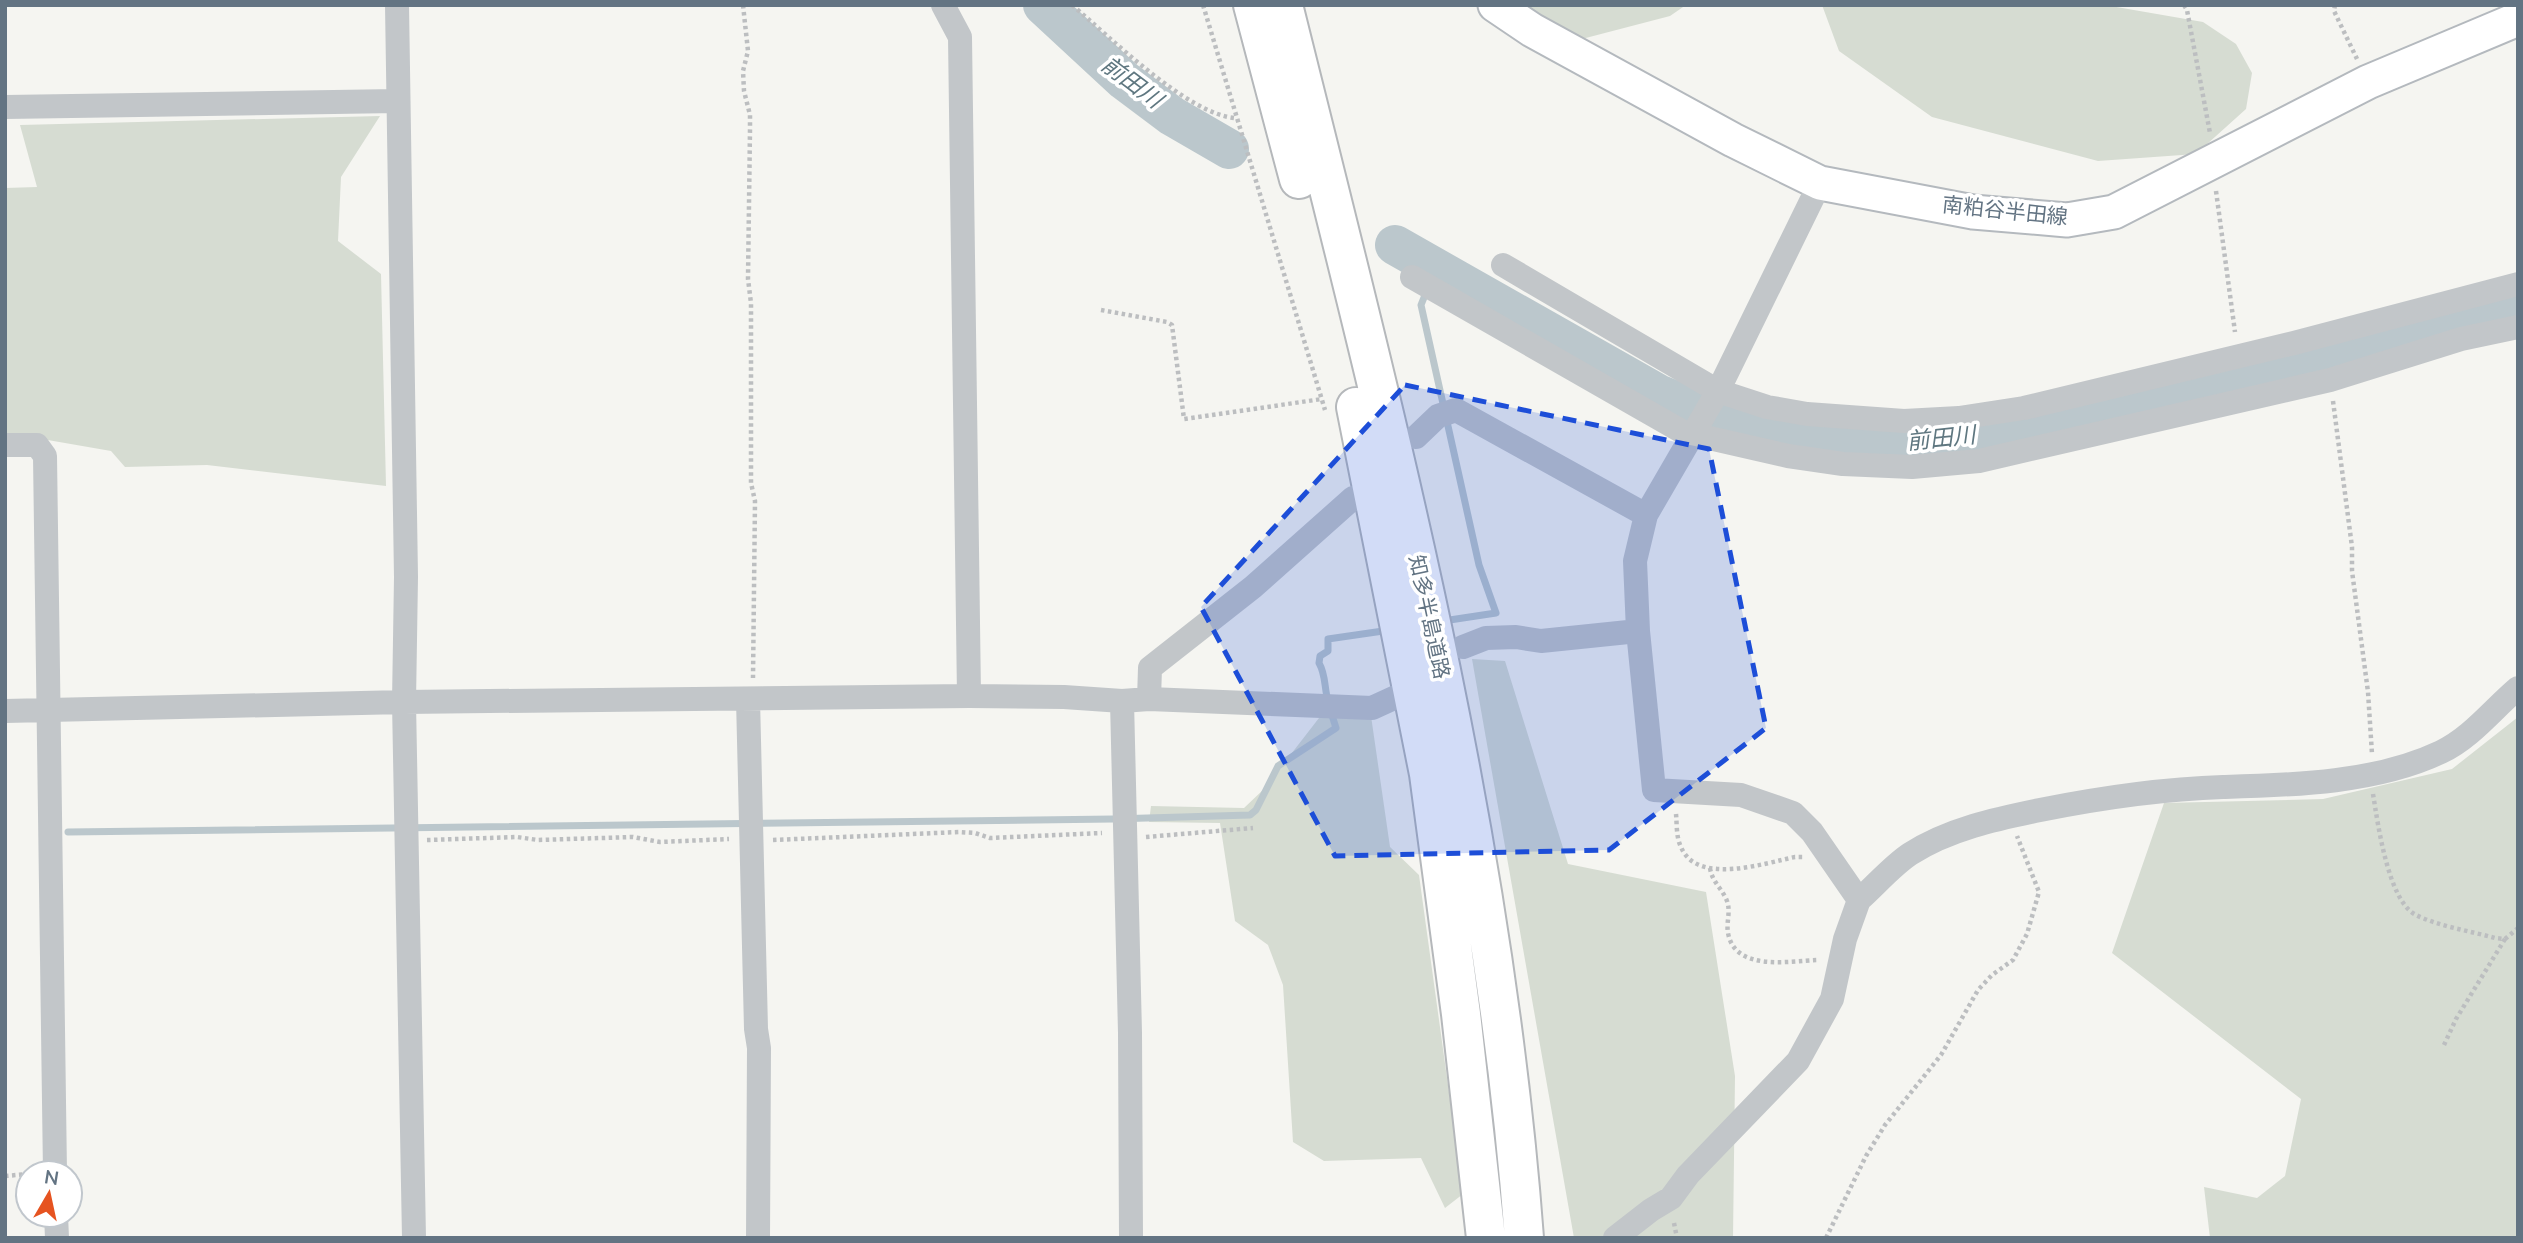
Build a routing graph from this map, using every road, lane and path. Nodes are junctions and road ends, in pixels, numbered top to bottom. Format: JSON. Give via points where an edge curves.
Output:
{"nodes":[{"id":1,"x":397,"y":5,"type":"edge"},
{"id":2,"x":743,"y":5,"type":"edge"},
{"id":3,"x":943,"y":5,"type":"edge"},
{"id":4,"x":1072,"y":5,"type":"edge"},
{"id":5,"x":1203,"y":5,"type":"edge"},
{"id":6,"x":1253,"y":5,"type":"edge"},
{"id":7,"x":1283,"y":5,"type":"edge"},
{"id":8,"x":1495,"y":5,"type":"edge"},
{"id":9,"x":2335,"y":5,"type":"edge"},
{"id":10,"x":2518,"y":19,"type":"edge"},
{"id":11,"x":2368,"y":82,"type":"junction"},
{"id":12,"x":397,"y":101,"type":"junction"},
{"id":13,"x":5,"y":107,"type":"edge"},
{"id":14,"x":1236,"y":118,"type":"junction"},
{"id":15,"x":1820,"y":183,"type":"junction"},
{"id":16,"x":1503,"y":265,"type":"dead end"},
{"id":17,"x":1412,"y":277,"type":"dead end"},
{"id":18,"x":2518,"y":284,"type":"edge"},
{"id":19,"x":1101,"y":310,"type":"dead end"},
{"id":20,"x":2518,"y":327,"type":"edge"},
{"id":21,"x":2330,"y":380,"type":"junction"},
{"id":22,"x":1718,"y":391,"type":"junction"},
{"id":23,"x":1322,"y":400,"type":"junction"},
{"id":24,"x":1327,"y":421,"type":"dead end"},
{"id":25,"x":1694,"y":434,"type":"junction"},
{"id":26,"x":1416,"y":437,"type":"dead end"},
{"id":27,"x":5,"y":445,"type":"edge"},
{"id":28,"x":1353,"y":498,"type":"dead end"},
{"id":29,"x":1646,"y":515,"type":"junction"},
{"id":30,"x":1638,"y":632,"type":"junction"},
{"id":31,"x":1463,"y":647,"type":"dead end"},
{"id":32,"x":2518,"y":688,"type":"edge"},
{"id":33,"x":969,"y":696,"type":"junction"},
{"id":34,"x":1396,"y":697,"type":"dead end"},
{"id":35,"x":1149,"y":699,"type":"junction"},
{"id":36,"x":751,"y":700,"type":"junction"},
{"id":37,"x":1122,"y":701,"type":"junction"},
{"id":38,"x":404,"y":702,"type":"junction"},
{"id":39,"x":48,"y":709,"type":"junction"},
{"id":40,"x":5,"y":711,"type":"edge"},
{"id":41,"x":2372,"y":773,"type":"junction"},
{"id":42,"x":1665,"y":791,"type":"junction"},
{"id":43,"x":2010,"y":816,"type":"junction"},
{"id":44,"x":1253,"y":828,"type":"dead end"},
{"id":45,"x":1124,"y":839,"type":"junction"},
{"id":46,"x":1806,"y":857,"type":"dead end"},
{"id":47,"x":1710,"y":868,"type":"junction"},
{"id":48,"x":1859,"y":900,"type":"junction"},
{"id":49,"x":2518,"y":928,"type":"edge"},
{"id":50,"x":2505,"y":939,"type":"junction"},
{"id":51,"x":1840,"y":961,"type":"junction"},
{"id":52,"x":2444,"y":1045,"type":"dead end"},
{"id":53,"x":55,"y":1159,"type":"edge"},
{"id":54,"x":414,"y":1238,"type":"edge"},
{"id":55,"x":758,"y":1238,"type":"edge"},
{"id":56,"x":1131,"y":1238,"type":"edge"},
{"id":57,"x":1486,"y":1238,"type":"edge"},
{"id":58,"x":1524,"y":1238,"type":"edge"},
{"id":59,"x":1615,"y":1238,"type":"edge"},
{"id":60,"x":1826,"y":1238,"type":"edge"}],
"edges":[{"from":1,"to":12,"type":"street"},
{"from":2,"to":36,"type":"path","via":[[748,51],[744,91],[750,115],[748,279],[755,501]]},
{"from":3,"to":33,"type":"street","via":[[960,37]]},
{"from":4,"to":14,"type":"path","via":[[1193,102],[1221,117]]},
{"from":5,"to":14,"type":"path"},
{"from":6,"to":57,"type":"highway","name":"知多半島道路","via":[[1360,421],[1429,774]]},
{"from":7,"to":58,"type":"highway","name":"知多半島道路","via":[[1392,447],[1462,770],[1499,1007]]},
{"from":8,"to":15,"type":"main road","name":"南粕谷半田線","via":[[1532,30]]},
{"from":9,"to":11,"type":"path"},
{"from":10,"to":11,"type":"main road","name":"南粕谷半田線"},
{"from":11,"to":15,"type":"main road","name":"南粕谷半田線","via":[[2113,212],[2067,220],[1973,212]]},
{"from":12,"to":13,"type":"street"},
{"from":12,"to":38,"type":"street"},
{"from":14,"to":23,"type":"path"},
{"from":15,"to":22,"type":"street"},
{"from":16,"to":22,"type":"street"},
{"from":17,"to":25,"type":"street","via":[[1683,432]]},
{"from":18,"to":22,"type":"street","via":[[2051,402],[1959,418],[1834,417],[1767,407]]},
{"from":19,"to":23,"type":"path","via":[[1171,325],[1184,419]]},
{"from":20,"to":21,"type":"street","via":[[2461,338]]},
{"from":21,"to":25,"type":"street","via":[[1992,458],[1912,467],[1788,456]]},
{"from":21,"to":41,"type":"path","via":[[2368,692]]},
{"from":22,"to":25,"type":"street"},
{"from":23,"to":24,"type":"path"},
{"from":25,"to":29,"type":"street"},
{"from":26,"to":29,"type":"street","via":[[1438,416],[1456,410]]},
{"from":27,"to":39,"type":"street","via":[[37,445],[46,456]]},
{"from":28,"to":35,"type":"street","via":[[1253,587],[1150,668]]},
{"from":29,"to":30,"type":"street","via":[[1635,561]]},
{"from":30,"to":31,"type":"street","via":[[1541,641],[1486,638]]},
{"from":30,"to":42,"type":"street","via":[[1654,790]]},
{"from":32,"to":41,"type":"street","via":[[2443,751],[2413,764]]},
{"from":33,"to":36,"type":"street"},
{"from":33,"to":37,"type":"street"},
{"from":34,"to":35,"type":"street","via":[[1372,708]]},
{"from":35,"to":37,"type":"street"},
{"from":36,"to":38,"type":"street"},
{"from":36,"to":55,"type":"street"},
{"from":37,"to":45,"type":"street"},
{"from":38,"to":39,"type":"street"},
{"from":38,"to":54,"type":"street"},
{"from":39,"to":40,"type":"street"},
{"from":39,"to":53,"type":"street"},
{"from":41,"to":43,"type":"street","via":[[2302,785],[2133,794]]},
{"from":41,"to":50,"type":"path","via":[[2377,820],[2404,906],[2426,919]]},
{"from":42,"to":47,"type":"path","via":[[1676,809],[1681,849]]},
{"from":42,"to":48,"type":"street","via":[[1741,794],[1793,813],[1812,832]]},
{"from":43,"to":48,"type":"street","via":[[1926,845]]},
{"from":43,"to":60,"type":"path","via":[[2039,892],[2027,934],[2013,960],[1978,990],[1941,1055],[1885,1125]]},
{"from":44,"to":45,"type":"path"},
{"from":45,"to":56,"type":"street"},
{"from":46,"to":47,"type":"path","via":[[1733,870]]},
{"from":47,"to":51,"type":"path","via":[[1711,878],[1727,900],[1728,933],[1747,959]]},
{"from":48,"to":51,"type":"street"},
{"from":49,"to":50,"type":"path"},
{"from":50,"to":52,"type":"path"},
{"from":51,"to":59,"type":"street","via":[[1832,999],[1798,1061],[1671,1198]]}]}
